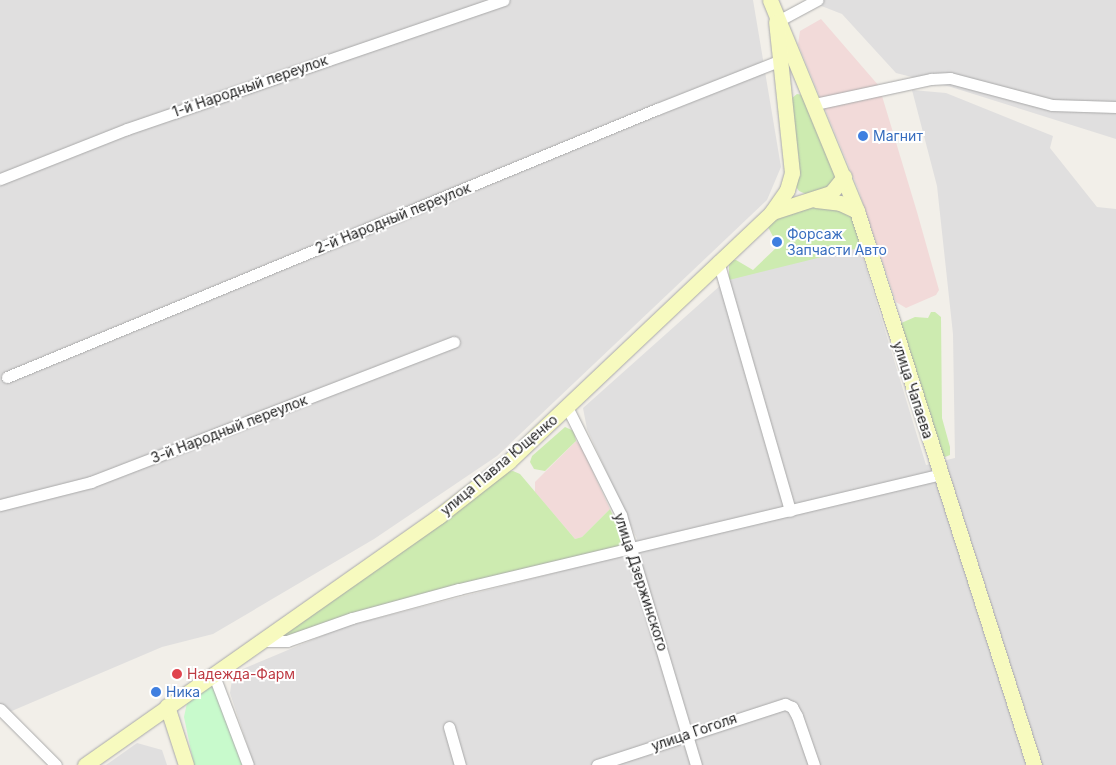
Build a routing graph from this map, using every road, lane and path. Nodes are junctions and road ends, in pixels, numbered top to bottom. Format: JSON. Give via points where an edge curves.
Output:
{"nodes":[{"id":1,"x":503,"y":0,"type":"edge"},
{"id":2,"x":770,"y":0,"type":"edge"},
{"id":3,"x":817,"y":0,"type":"edge"},
{"id":4,"x":776,"y":22,"type":"junction"},
{"id":5,"x":779,"y":62,"type":"junction"},
{"id":6,"x":808,"y":87,"type":"junction"},
{"id":7,"x":784,"y":97,"type":"junction"},
{"id":8,"x":815,"y":104,"type":"junction"},
{"id":9,"x":1116,"y":107,"type":"edge"},
{"id":10,"x":844,"y":177,"type":"junction"},
{"id":11,"x":0,"y":179,"type":"edge"},
{"id":12,"x":815,"y":200,"type":"junction"},
{"id":13,"x":857,"y":211,"type":"junction"},
{"id":14,"x":770,"y":213,"type":"junction"},
{"id":15,"x":718,"y":261,"type":"junction"},
{"id":16,"x":454,"y":342,"type":"dead end"},
{"id":17,"x":7,"y":378,"type":"dead end"},
{"id":18,"x":567,"y":407,"type":"junction"},
{"id":19,"x":940,"y":474,"type":"junction"},
{"id":20,"x":0,"y":505,"type":"edge"},
{"id":21,"x":790,"y":511,"type":"junction"},
{"id":22,"x":632,"y":547,"type":"junction"},
{"id":23,"x":258,"y":641,"type":"junction"},
{"id":24,"x":213,"y":673,"type":"junction"},
{"id":25,"x":167,"y":706,"type":"junction"},
{"id":26,"x":0,"y":709,"type":"edge"},
{"id":27,"x":449,"y":727,"type":"dead end"},
{"id":28,"x":686,"y":735,"type":"junction"},
{"id":29,"x":56,"y":765,"type":"edge"},
{"id":30,"x":85,"y":765,"type":"edge"},
{"id":31,"x":186,"y":765,"type":"edge"},
{"id":32,"x":248,"y":765,"type":"edge"},
{"id":33,"x":460,"y":765,"type":"edge"},
{"id":34,"x":597,"y":765,"type":"edge"},
{"id":35,"x":696,"y":765,"type":"edge"},
{"id":36,"x":814,"y":765,"type":"edge"},
{"id":37,"x":1034,"y":765,"type":"edge"}],
"edges":[{"from":1,"to":11,"type":"street","name":"1-й Народный переулок","via":[[127,129]]},
{"from":2,"to":4,"type":"street","name":"улица Чапаева"},
{"from":3,"to":4,"type":"street"},
{"from":4,"to":5,"type":"street"},
{"from":4,"to":6,"type":"street","name":"улица Чапаева"},
{"from":5,"to":7,"type":"street"},
{"from":5,"to":17,"type":"street","name":"2-й Народный переулок","via":[[657,108]]},
{"from":6,"to":7,"type":"street","via":[[797,85],[790,88]]},
{"from":6,"to":8,"type":"street","name":"улица Чапаева"},
{"from":7,"to":14,"type":"street","via":[[792,173],[787,190]]},
{"from":8,"to":9,"type":"street","via":[[950,78],[1052,105]]},
{"from":8,"to":10,"type":"street","name":"улица Чапаева"},
{"from":10,"to":12,"type":"street","via":[[832,193]]},
{"from":10,"to":13,"type":"street","name":"улица Чапаева"},
{"from":12,"to":13,"type":"street","via":[[840,203]]},
{"from":12,"to":14,"type":"street","via":[[791,204]]},
{"from":13,"to":19,"type":"street","name":"улица Чапаева"},
{"from":14,"to":15,"type":"street","name":"улица Павла Ющенко"},
{"from":15,"to":18,"type":"street","name":"улица Павла Ющенко"},
{"from":15,"to":21,"type":"street"},
{"from":16,"to":20,"type":"street","name":"3-й Народный переулок","via":[[91,482]]},
{"from":18,"to":22,"type":"street","name":"улица Дзержинского","via":[[621,515]]},
{"from":18,"to":23,"type":"street","name":"улица Павла Ющенко","via":[[508,462],[439,516]]},
{"from":19,"to":21,"type":"street"},
{"from":19,"to":37,"type":"street","name":"улица Чапаева"},
{"from":21,"to":22,"type":"street"},
{"from":22,"to":23,"type":"street","via":[[352,618],[287,641]]},
{"from":22,"to":28,"type":"street","name":"улица Дзержинского"},
{"from":23,"to":24,"type":"street","name":"улица Павла Ющенко"},
{"from":24,"to":25,"type":"street","name":"улица Павла Ющенко"},
{"from":24,"to":32,"type":"street"},
{"from":25,"to":30,"type":"street","name":"улица Павла Ющенко"},
{"from":25,"to":31,"type":"street"},
{"from":26,"to":29,"type":"street"},
{"from":27,"to":33,"type":"street"},
{"from":28,"to":34,"type":"street","name":"улица Гоголя"},
{"from":28,"to":35,"type":"street","name":"улица Дзержинского"},
{"from":28,"to":36,"type":"street","name":"улица Гоголя","via":[[774,705],[792,707]]}]}
